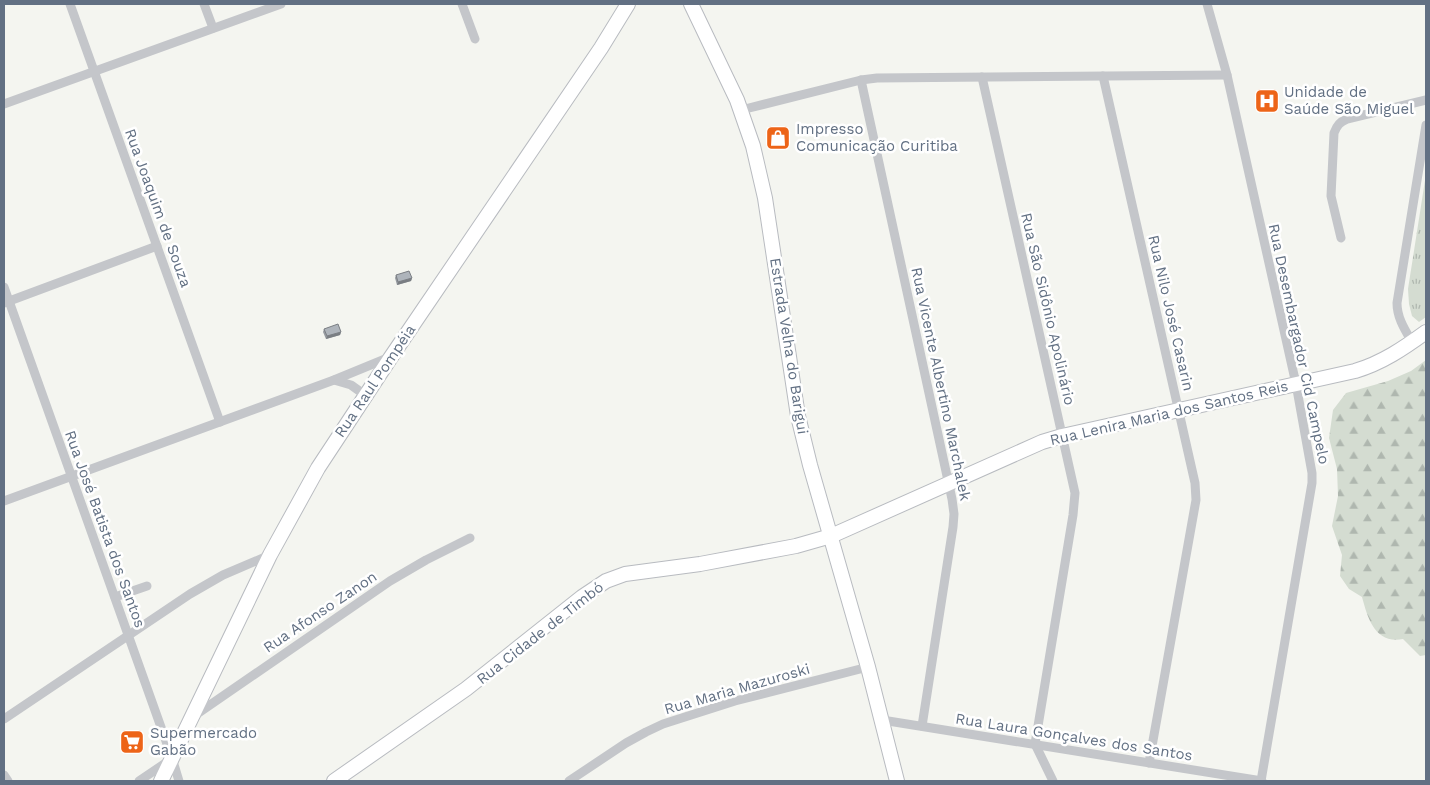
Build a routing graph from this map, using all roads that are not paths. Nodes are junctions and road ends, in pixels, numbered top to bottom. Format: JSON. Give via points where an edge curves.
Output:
{"nodes":[{"id":1,"x":70,"y":4,"type":"edge"},
{"id":2,"x":204,"y":4,"type":"edge"},
{"id":3,"x":281,"y":4,"type":"edge"},
{"id":4,"x":462,"y":4,"type":"edge"},
{"id":5,"x":628,"y":4,"type":"edge"},
{"id":6,"x":691,"y":4,"type":"edge"},
{"id":7,"x":1207,"y":4,"type":"edge"},
{"id":8,"x":213,"y":28,"type":"junction"},
{"id":9,"x":474,"y":39,"type":"dead end"},
{"id":10,"x":94,"y":71,"type":"junction"},
{"id":11,"x":1228,"y":75,"type":"junction"},
{"id":12,"x":1103,"y":76,"type":"junction"},
{"id":13,"x":982,"y":77,"type":"junction"},
{"id":14,"x":861,"y":80,"type":"junction"},
{"id":15,"x":1426,"y":100,"type":"edge"},
{"id":16,"x":4,"y":104,"type":"edge"},
{"id":17,"x":741,"y":110,"type":"junction"},
{"id":18,"x":1426,"y":125,"type":"edge"},
{"id":19,"x":1341,"y":238,"type":"dead end"},
{"id":20,"x":157,"y":246,"type":"junction"},
{"id":21,"x":4,"y":287,"type":"edge"},
{"id":22,"x":6,"y":302,"type":"edge"},
{"id":23,"x":1426,"y":332,"type":"edge"},
{"id":24,"x":1412,"y":342,"type":"junction"},
{"id":25,"x":391,"y":357,"type":"junction"},
{"id":26,"x":334,"y":380,"type":"junction"},
{"id":27,"x":1296,"y":384,"type":"junction"},
{"id":28,"x":366,"y":394,"type":"junction"},
{"id":29,"x":1179,"y":410,"type":"junction"},
{"id":30,"x":220,"y":422,"type":"junction"},
{"id":31,"x":1062,"y":436,"type":"junction"},
{"id":32,"x":71,"y":476,"type":"junction"},
{"id":33,"x":949,"y":483,"type":"junction"},
{"id":34,"x":4,"y":501,"type":"edge"},
{"id":35,"x":831,"y":536,"type":"junction"},
{"id":36,"x":470,"y":538,"type":"dead end"},
{"id":37,"x":270,"y":555,"type":"junction"},
{"id":38,"x":147,"y":586,"type":"dead end"},
{"id":39,"x":115,"y":597,"type":"junction"},
{"id":40,"x":128,"y":634,"type":"junction"},
{"id":41,"x":868,"y":667,"type":"junction"},
{"id":42,"x":192,"y":717,"type":"junction"},
{"id":43,"x":4,"y":719,"type":"edge"},
{"id":44,"x":882,"y":720,"type":"junction"},
{"id":45,"x":922,"y":726,"type":"junction"},
{"id":46,"x":1035,"y":744,"type":"junction"},
{"id":47,"x":172,"y":758,"type":"junction"},
{"id":48,"x":1149,"y":763,"type":"junction"},
{"id":49,"x":4,"y":775,"type":"edge"},
{"id":50,"x":8,"y":781,"type":"edge"},
{"id":51,"x":139,"y":781,"type":"edge"},
{"id":52,"x":160,"y":781,"type":"edge"},
{"id":53,"x":179,"y":781,"type":"edge"},
{"id":54,"x":334,"y":781,"type":"edge"},
{"id":55,"x":569,"y":781,"type":"edge"},
{"id":56,"x":898,"y":781,"type":"edge"},
{"id":57,"x":1053,"y":781,"type":"edge"},
{"id":58,"x":1262,"y":781,"type":"edge"}],
"edges":[{"from":1,"to":10,"type":"street","name":"Rua Joaquim de Souza"},
{"from":2,"to":8,"type":"street"},
{"from":3,"to":8,"type":"street"},
{"from":4,"to":9,"type":"street"},
{"from":5,"to":25,"type":"main road","name":"Rua Raul Pompéia"},
{"from":6,"to":17,"type":"main road","name":"Estrada Velha do Barigui"},
{"from":7,"to":11,"type":"street","name":"Rua Desembargador Cid Campelo"},
{"from":8,"to":10,"type":"street"},
{"from":10,"to":16,"type":"street"},
{"from":10,"to":20,"type":"street","name":"Rua Joaquim de Souza"},
{"from":11,"to":12,"type":"street"},
{"from":11,"to":27,"type":"street","name":"Rua Desembargador Cid Campelo"},
{"from":12,"to":13,"type":"street"},
{"from":12,"to":29,"type":"street","name":"Rua Nilo José Casarin"},
{"from":13,"to":14,"type":"street"},
{"from":13,"to":31,"type":"street","name":"Rua São Sidônio Apolinário"},
{"from":14,"to":17,"type":"street"},
{"from":14,"to":33,"type":"street","name":"Rua Vicente Albertino Marchalek"},
{"from":15,"to":19,"type":"street","via":[[1347,119],[1336,127],[1332,196]]},
{"from":17,"to":35,"type":"main road","name":"Estrada Velha do Barigui","via":[[765,198],[798,416]]},
{"from":18,"to":24,"type":"street","via":[[1397,303],[1399,320]]},
{"from":20,"to":22,"type":"street"},
{"from":20,"to":30,"type":"street","name":"Rua Joaquim de Souza"},
{"from":21,"to":22,"type":"street","name":"Rua José Batista dos Santos"},
{"from":22,"to":32,"type":"street","name":"Rua José Batista dos Santos"},
{"from":23,"to":24,"type":"main road","name":"Rua Lenira Maria dos Santos Reis"},
{"from":24,"to":27,"type":"main road","name":"Rua Lenira Maria dos Santos Reis","via":[[1371,366]]},
{"from":25,"to":26,"type":"street"},
{"from":25,"to":28,"type":"main road","name":"Rua Raul Pompéia"},
{"from":26,"to":28,"type":"street"},
{"from":26,"to":30,"type":"street"},
{"from":27,"to":29,"type":"main road","name":"Rua Lenira Maria dos Santos Reis"},
{"from":27,"to":58,"type":"street","name":"Rua Desembargador Cid Campelo","via":[[1312,483]]},
{"from":28,"to":37,"type":"main road","name":"Rua Raul Pompéia","via":[[318,468]]},
{"from":29,"to":31,"type":"main road","name":"Rua Lenira Maria dos Santos Reis"},
{"from":29,"to":48,"type":"street","name":"Rua Nilo José Casarin","via":[[1196,500]]},
{"from":30,"to":32,"type":"street"},
{"from":31,"to":33,"type":"main road","name":"Rua Lenira Maria dos Santos Reis"},
{"from":31,"to":46,"type":"street","name":"Rua São Sidônio Apolinário","via":[[1073,480],[1074,504]]},
{"from":32,"to":34,"type":"street"},
{"from":32,"to":39,"type":"street","name":"Rua José Batista dos Santos"},
{"from":33,"to":35,"type":"main road","name":"Rua Lenira Maria dos Santos Reis"},
{"from":33,"to":45,"type":"street","name":"Rua Vicente Albertino Marchalek","via":[[953,527]]},
{"from":35,"to":41,"type":"main road","name":"Estrada Velha do Barigui"},
{"from":35,"to":54,"type":"main road","name":"Rua Cidade de Timbó","via":[[766,552],[625,574],[606,581],[466,689]]},
{"from":36,"to":42,"type":"street","name":"Rua Afonso Zanon","via":[[390,580]]},
{"from":37,"to":40,"type":"street","via":[[205,584]]},
{"from":37,"to":42,"type":"main road","name":"Rua Raul Pompéia"},
{"from":38,"to":39,"type":"street"},
{"from":39,"to":40,"type":"street","name":"Rua José Batista dos Santos"},
{"from":40,"to":43,"type":"street"},
{"from":40,"to":47,"type":"street","name":"Rua José Batista dos Santos"},
{"from":41,"to":44,"type":"main road","name":"Estrada Velha do Barigui"},
{"from":41,"to":55,"type":"street","name":"Rua Maria Mazuroski","via":[[735,700],[663,724],[626,743]]},
{"from":42,"to":47,"type":"main road","name":"Rua Raul Pompéia"},
{"from":44,"to":45,"type":"street","name":"Rua Laura Gonçalves dos Santos"},
{"from":44,"to":56,"type":"main road","name":"Estrada Velha do Barigui"},
{"from":45,"to":46,"type":"street","name":"Rua Laura Gonçalves dos Santos"},
{"from":46,"to":48,"type":"street","name":"Rua Laura Gonçalves dos Santos"},
{"from":46,"to":57,"type":"street"},
{"from":47,"to":51,"type":"street"},
{"from":47,"to":52,"type":"main road","name":"Rua Raul Pompéia"},
{"from":47,"to":53,"type":"street","name":"Rua José Batista dos Santos"},
{"from":48,"to":58,"type":"street","name":"Rua Laura Gonçalves dos Santos"},
{"from":49,"to":50,"type":"street"}]}
